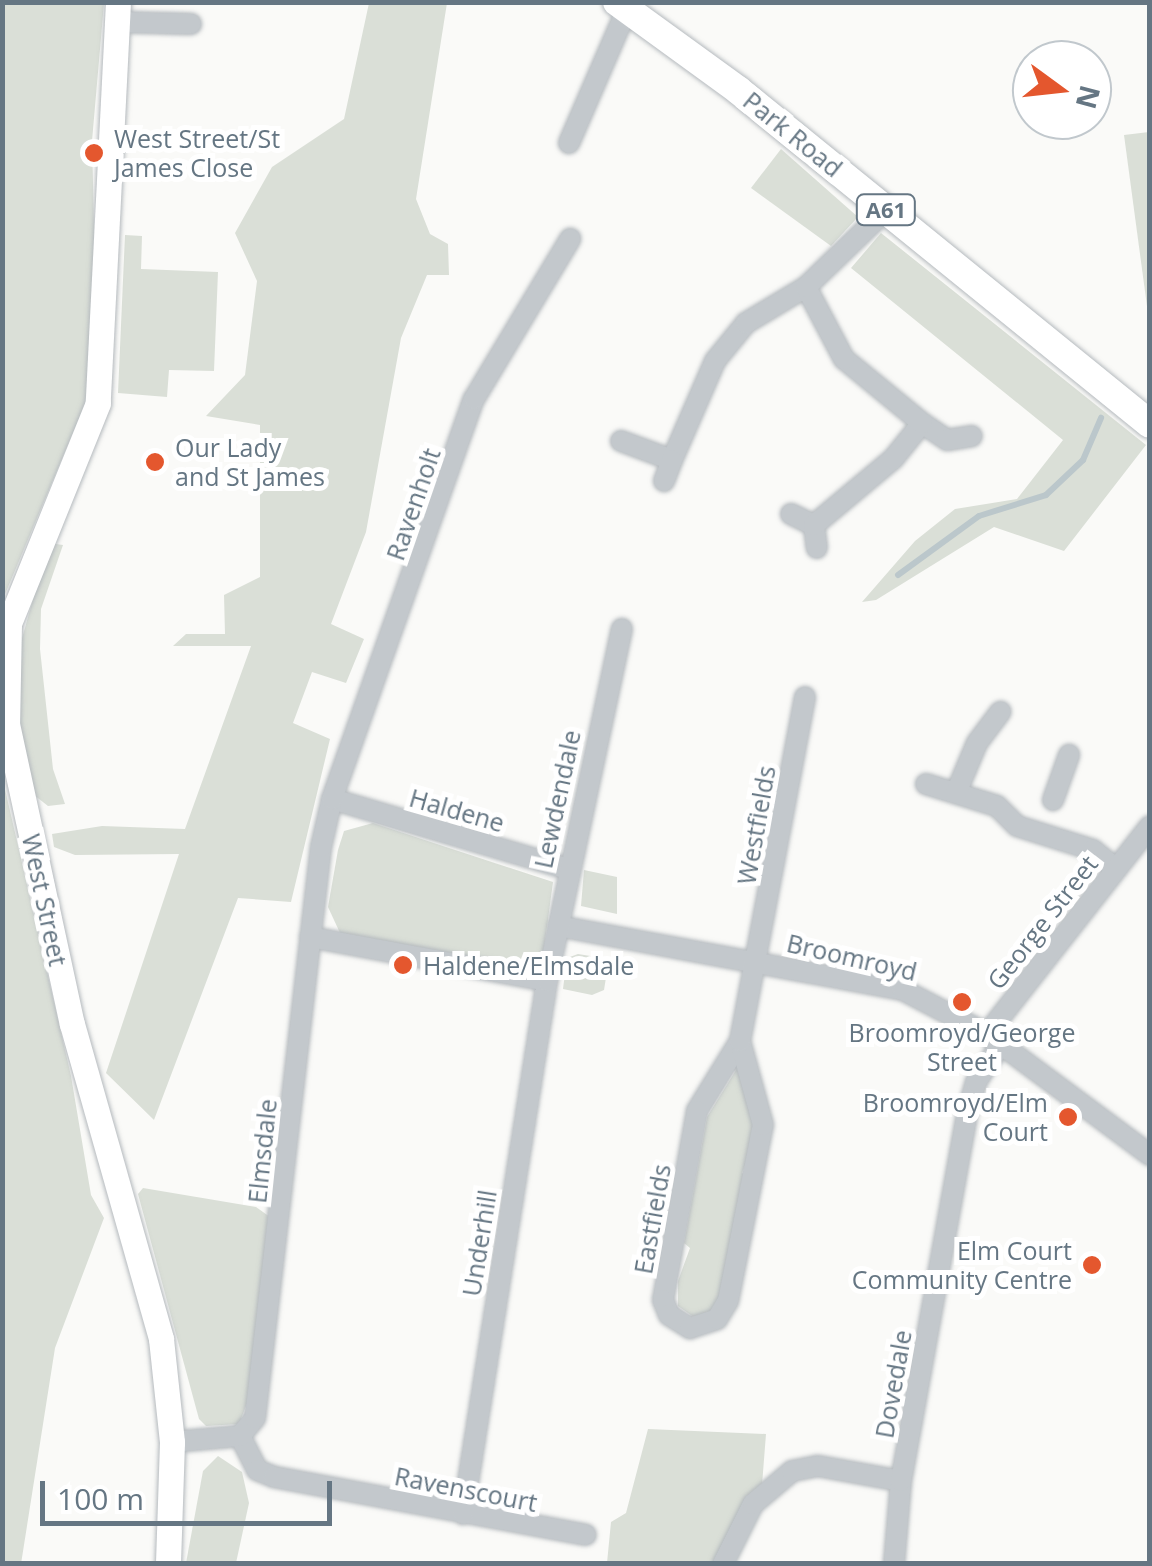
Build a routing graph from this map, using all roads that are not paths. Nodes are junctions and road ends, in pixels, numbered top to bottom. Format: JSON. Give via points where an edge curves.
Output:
{"nodes":[{"id":1,"x":622,"y":6,"type":"edge"},
{"id":2,"x":118,"y":12,"type":"edge"},
{"id":3,"x":191,"y":24,"type":"dead end"},
{"id":4,"x":570,"y":143,"type":"dead end"},
{"id":5,"x":886,"y":210,"type":"junction"},
{"id":6,"x":570,"y":238,"type":"dead end"},
{"id":7,"x":806,"y":288,"type":"junction"},
{"id":8,"x":922,"y":424,"type":"junction"},
{"id":9,"x":1150,"y":424,"type":"edge"},
{"id":10,"x":972,"y":436,"type":"dead end"},
{"id":11,"x":621,"y":442,"type":"dead end"},
{"id":12,"x":672,"y":460,"type":"junction"},
{"id":13,"x":664,"y":481,"type":"dead end"},
{"id":14,"x":790,"y":514,"type":"dead end"},
{"id":15,"x":814,"y":525,"type":"junction"},
{"id":16,"x":817,"y":548,"type":"dead end"},
{"id":17,"x":622,"y":629,"type":"dead end"},
{"id":18,"x":805,"y":697,"type":"dead end"},
{"id":19,"x":1000,"y":712,"type":"dead end"},
{"id":20,"x":1069,"y":754,"type":"dead end"},
{"id":21,"x":926,"y":784,"type":"dead end"},
{"id":22,"x":956,"y":793,"type":"junction"},
{"id":23,"x":332,"y":799,"type":"junction"},
{"id":24,"x":1048,"y":816,"type":"junction"},
{"id":25,"x":1146,"y":839,"type":"edge"},
{"id":26,"x":1115,"y":868,"type":"junction"},
{"id":27,"x":568,"y":869,"type":"junction"},
{"id":28,"x":558,"y":926,"type":"junction"},
{"id":29,"x":310,"y":937,"type":"junction"},
{"id":30,"x":756,"y":962,"type":"junction"},
{"id":31,"x":547,"y":981,"type":"junction"},
{"id":32,"x":994,"y":1039,"type":"junction"},
{"id":33,"x":740,"y":1042,"type":"junction"},
{"id":34,"x":1150,"y":1155,"type":"edge"},
{"id":35,"x":240,"y":1436,"type":"junction"},
{"id":36,"x":172,"y":1442,"type":"junction"},
{"id":37,"x":901,"y":1480,"type":"junction"},
{"id":38,"x":463,"y":1514,"type":"junction"},
{"id":39,"x":586,"y":1536,"type":"dead end"},
{"id":40,"x":168,"y":1564,"type":"edge"},
{"id":41,"x":724,"y":1564,"type":"edge"},
{"id":42,"x":894,"y":1564,"type":"edge"}],
"edges":[{"from":1,"to":4,"type":"street"},
{"from":1,"to":5,"type":"highway","name":"Park Road","number":"A61"},
{"from":2,"to":3,"type":"street"},
{"from":2,"to":36,"type":"main road","name":"West Street","via":[[98,403],[10,624],[6,724],[72,1024],[161,1339]]},
{"from":5,"to":7,"type":"street"},
{"from":5,"to":9,"type":"highway","name":"Park Road","number":"A61"},
{"from":6,"to":23,"type":"street","name":"Ravenholt","via":[[474,400]]},
{"from":7,"to":8,"type":"street","via":[[844,359]]},
{"from":7,"to":12,"type":"street","via":[[746,323],[715,360]]},
{"from":8,"to":10,"type":"street","via":[[947,440]]},
{"from":8,"to":15,"type":"street","via":[[893,458]]},
{"from":11,"to":12,"type":"street"},
{"from":12,"to":13,"type":"street"},
{"from":14,"to":15,"type":"street"},
{"from":15,"to":16,"type":"street"},
{"from":17,"to":27,"type":"street","name":"Lewdendale"},
{"from":18,"to":30,"type":"street","name":"Westfields"},
{"from":19,"to":22,"type":"street","via":[[977,743]]},
{"from":20,"to":24,"type":"street"},
{"from":21,"to":22,"type":"street"},
{"from":22,"to":24,"type":"street","via":[[997,806],[1017,826]]},
{"from":23,"to":27,"type":"street","name":"Haldene"},
{"from":23,"to":29,"type":"street","name":"Elmsdale"},
{"from":24,"to":26,"type":"street"},
{"from":25,"to":26,"type":"street","name":"George Street"},
{"from":26,"to":32,"type":"street","name":"George Street"},
{"from":27,"to":28,"type":"street","name":"Lewdendale"},
{"from":28,"to":30,"type":"street","name":"Broomroyd"},
{"from":28,"to":31,"type":"street","name":"Lewdendale"},
{"from":29,"to":31,"type":"street"},
{"from":29,"to":35,"type":"street","name":"Elmsdale","via":[[254,1418]]},
{"from":30,"to":32,"type":"street","name":"Broomroyd","via":[[904,990]]},
{"from":30,"to":33,"type":"street","name":"Eastfields"},
{"from":31,"to":38,"type":"street","name":"Underhill"},
{"from":32,"to":34,"type":"street","name":"Broomroyd"},
{"from":32,"to":37,"type":"street","name":"Dovedale","via":[[968,1110]]},
{"from":33,"to":33,"type":"street","name":"Eastfields","via":[[763,1125],[728,1301],[717,1319],[690,1328],[668,1314],[663,1300],[697,1111]]},
{"from":35,"to":36,"type":"street"},
{"from":35,"to":38,"type":"street","name":"Ravenscourt","via":[[257,1470],[274,1477]]},
{"from":36,"to":40,"type":"main road","name":"West Street"},
{"from":37,"to":41,"type":"street","via":[[818,1466],[792,1471],[754,1504]]},
{"from":37,"to":42,"type":"street","name":"Dovedale"},
{"from":38,"to":39,"type":"street","name":"Ravenscourt"}]}
